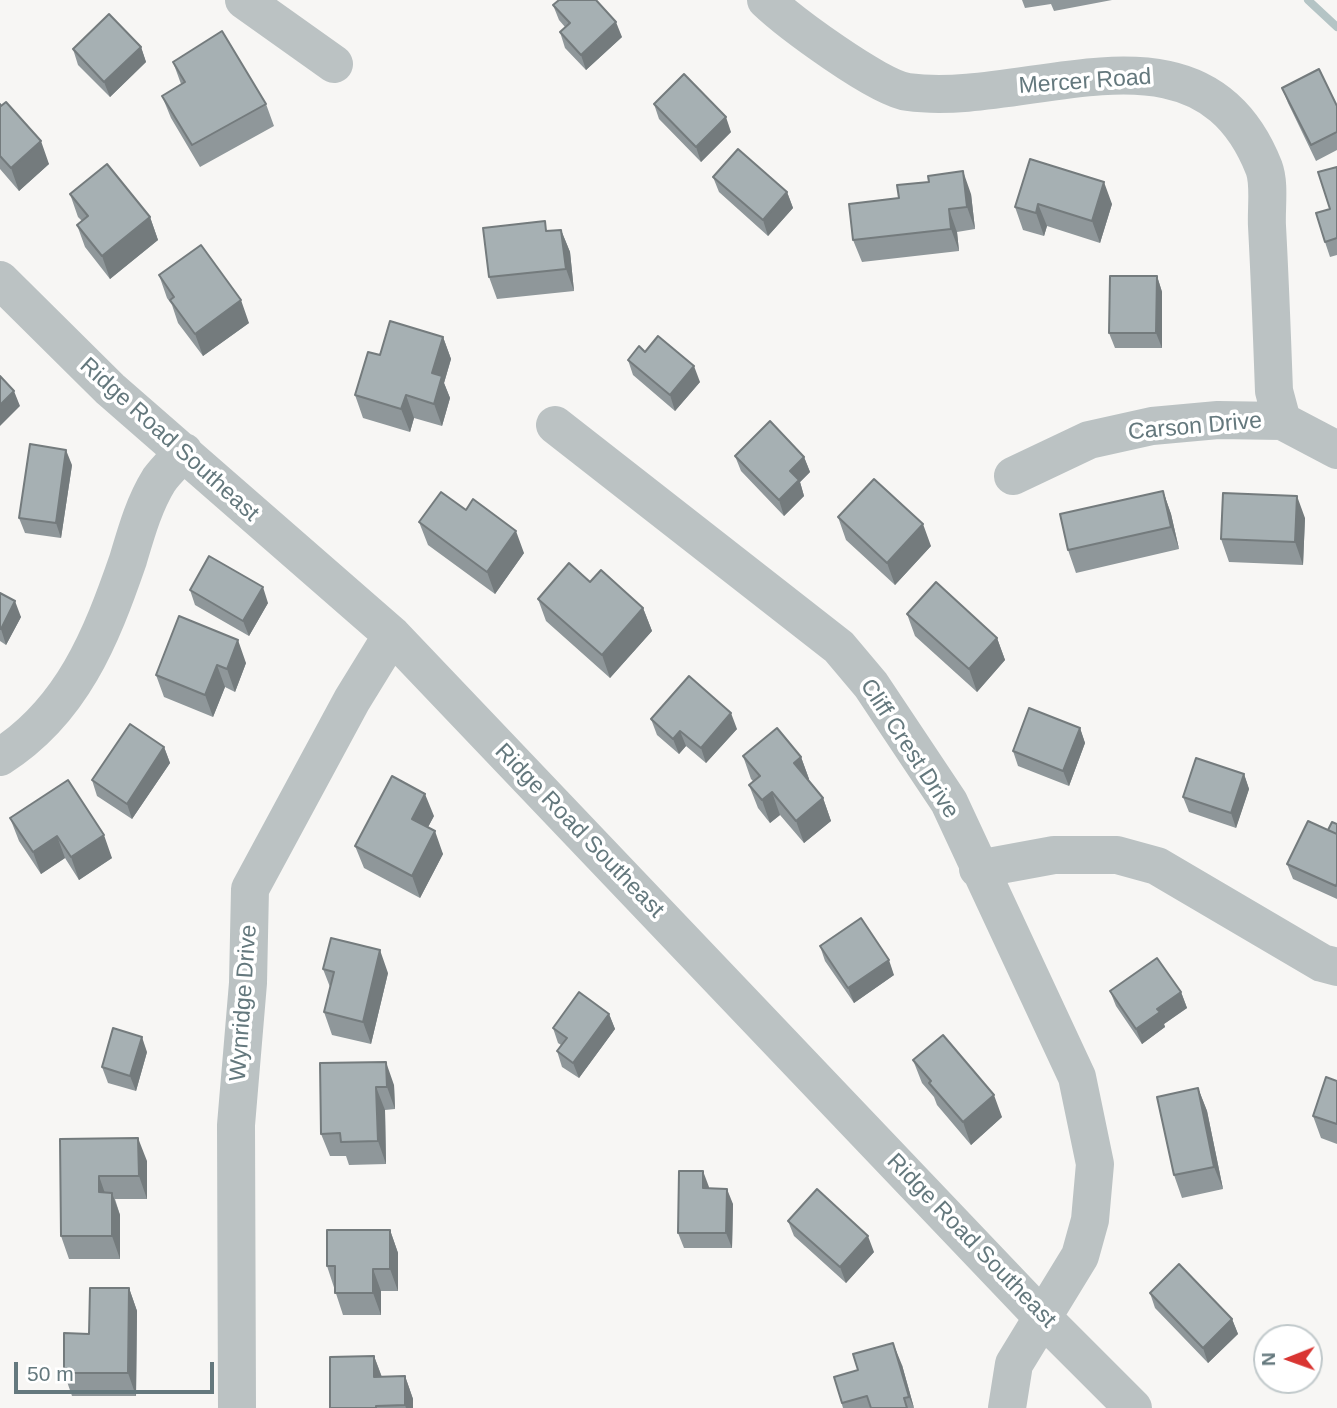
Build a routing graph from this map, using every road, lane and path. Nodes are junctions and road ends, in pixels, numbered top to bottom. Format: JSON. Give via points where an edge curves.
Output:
{"nodes":[{"id":1,"x":243,"y":0,"type":"edge"},
{"id":2,"x":766,"y":0,"type":"edge"},
{"id":3,"x":334,"y":65,"type":"dead end"},
{"id":4,"x":0,"y":280,"type":"edge"},
{"id":5,"x":1282,"y":421,"type":"junction"},
{"id":6,"x":555,"y":425,"type":"dead end"},
{"id":7,"x":1337,"y":450,"type":"edge"},
{"id":8,"x":184,"y":452,"type":"junction"},
{"id":9,"x":1013,"y":477,"type":"dead end"},
{"id":10,"x":392,"y":635,"type":"junction"},
{"id":11,"x":0,"y":757,"type":"edge"},
{"id":12,"x":978,"y":869,"type":"junction"},
{"id":13,"x":1337,"y":967,"type":"edge"},
{"id":14,"x":1041,"y":1316,"type":"junction"},
{"id":15,"x":237,"y":1408,"type":"edge"},
{"id":16,"x":1007,"y":1408,"type":"edge"},
{"id":17,"x":1133,"y":1408,"type":"edge"}],
"edges":[{"from":1,"to":3,"type":"street"},
{"from":2,"to":5,"type":"street","name":"Mercer Road","via":[[872,77],[906,92],[962,93],[1074,79],[1157,75],[1194,87],[1235,117],[1265,170],[1274,391]]},
{"from":4,"to":8,"type":"street","name":"Ridge Road Southeast","via":[[110,389]]},
{"from":5,"to":7,"type":"street","name":"Carson Drive"},
{"from":5,"to":9,"type":"street","name":"Carson Drive","via":[[1152,426],[1088,440]]},
{"from":6,"to":12,"type":"street","name":"Cliff Crest Drive","via":[[839,647],[871,685],[948,802]]},
{"from":8,"to":10,"type":"street","name":"Ridge Road Southeast"},
{"from":8,"to":11,"type":"street","via":[[159,480],[143,513],[89,660],[54,711]]},
{"from":10,"to":14,"type":"street","name":"Ridge Road Southeast"},
{"from":10,"to":15,"type":"street","name":"Wynridge Drive","via":[[250,889],[248,983],[236,1125]]},
{"from":12,"to":13,"type":"street","via":[[1054,855],[1117,855],[1157,866],[1322,963]]},
{"from":12,"to":14,"type":"street","name":"Cliff Crest Drive","via":[[1077,1077],[1095,1164],[1090,1220],[1080,1256]]},
{"from":14,"to":16,"type":"street","name":"Cliff Crest Drive","via":[[1014,1364]]},
{"from":14,"to":17,"type":"street","name":"Ridge Road Southeast"}]}
